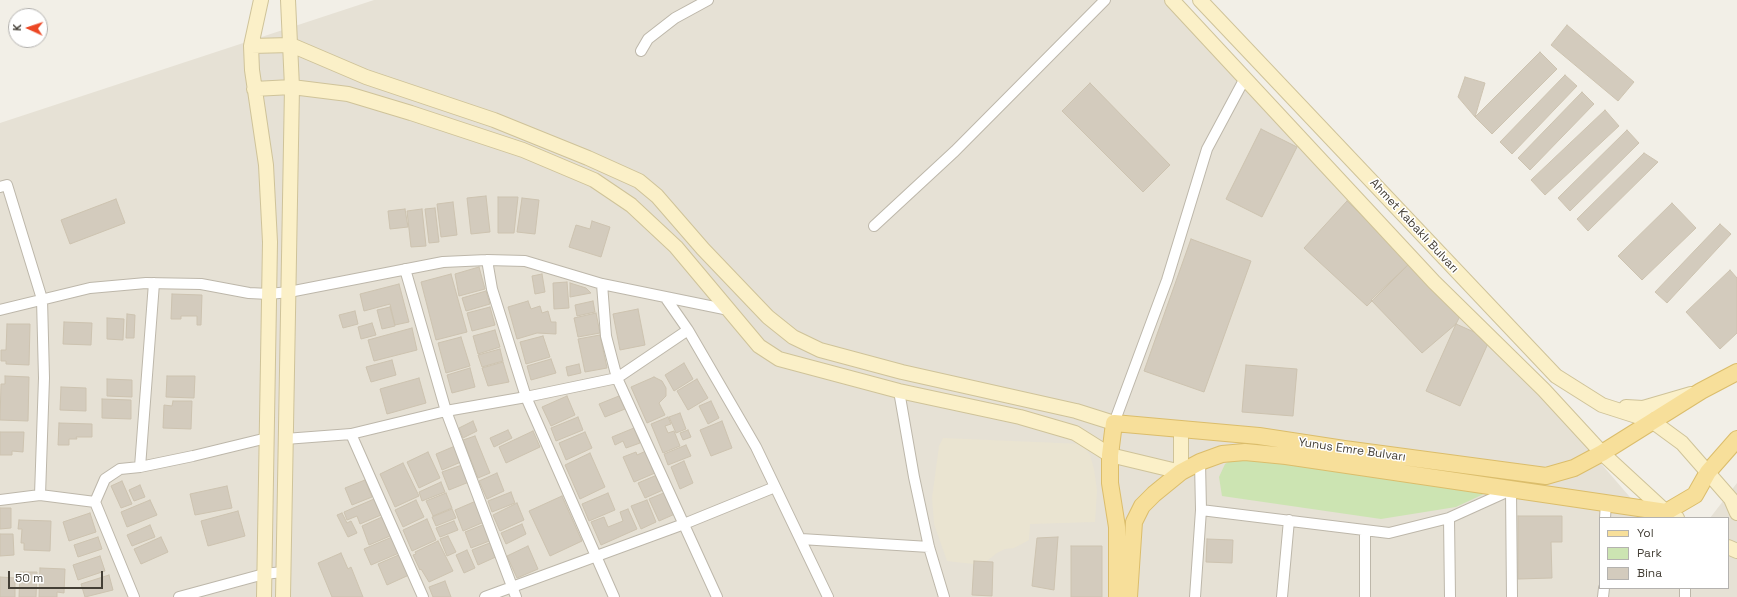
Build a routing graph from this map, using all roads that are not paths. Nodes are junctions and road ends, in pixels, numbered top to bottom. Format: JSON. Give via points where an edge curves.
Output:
{"nodes":[{"id":1,"x":261,"y":0,"type":"edge"},
{"id":2,"x":288,"y":0,"type":"edge"},
{"id":3,"x":708,"y":0,"type":"edge"},
{"id":4,"x":1105,"y":0,"type":"edge"},
{"id":5,"x":1172,"y":0,"type":"edge"},
{"id":6,"x":1200,"y":0,"type":"edge"},
{"id":7,"x":291,"y":45,"type":"junction"},
{"id":8,"x":251,"y":46,"type":"junction"},
{"id":9,"x":641,"y":52,"type":"dead end"},
{"id":10,"x":1244,"y":78,"type":"junction"},
{"id":11,"x":292,"y":87,"type":"junction"},
{"id":12,"x":254,"y":89,"type":"junction"},
{"id":13,"x":0,"y":187,"type":"edge"},
{"id":14,"x":874,"y":226,"type":"dead end"},
{"id":15,"x":487,"y":260,"type":"junction"},
{"id":16,"x":405,"y":269,"type":"junction"},
{"id":17,"x":154,"y":283,"type":"junction"},
{"id":18,"x":602,"y":284,"type":"junction"},
{"id":19,"x":288,"y":292,"type":"junction"},
{"id":20,"x":269,"y":294,"type":"junction"},
{"id":21,"x":665,"y":297,"type":"junction"},
{"id":22,"x":42,"y":300,"type":"junction"},
{"id":23,"x":0,"y":310,"type":"edge"},
{"id":24,"x":729,"y":310,"type":"junction"},
{"id":25,"x":688,"y":330,"type":"junction"},
{"id":26,"x":1737,"y":372,"type":"edge"},
{"id":27,"x":617,"y":378,"type":"junction"},
{"id":28,"x":899,"y":391,"type":"junction"},
{"id":29,"x":1701,"y":391,"type":"junction"},
{"id":30,"x":526,"y":397,"type":"junction"},
{"id":31,"x":1602,"y":405,"type":"junction"},
{"id":32,"x":446,"y":411,"type":"junction"},
{"id":33,"x":1652,"y":421,"type":"junction"},
{"id":34,"x":1114,"y":423,"type":"junction"},
{"id":35,"x":1180,"y":429,"type":"junction"},
{"id":36,"x":351,"y":434,"type":"junction"},
{"id":37,"x":267,"y":438,"type":"junction"},
{"id":38,"x":285,"y":439,"type":"junction"},
{"id":39,"x":1737,"y":439,"type":"edge"},
{"id":40,"x":1602,"y":453,"type":"junction"},
{"id":41,"x":1110,"y":455,"type":"junction"},
{"id":42,"x":1200,"y":462,"type":"junction"},
{"id":43,"x":140,"y":467,"type":"junction"},
{"id":44,"x":1181,"y":472,"type":"junction"},
{"id":45,"x":1708,"y":472,"type":"junction"},
{"id":46,"x":775,"y":487,"type":"junction"},
{"id":47,"x":1511,"y":490,"type":"junction"},
{"id":48,"x":40,"y":495,"type":"junction"},
{"id":49,"x":0,"y":500,"type":"edge"},
{"id":50,"x":95,"y":502,"type":"junction"},
{"id":51,"x":1201,"y":510,"type":"junction"},
{"id":52,"x":1605,"y":511,"type":"edge"},
{"id":53,"x":1737,"y":513,"type":"edge"},
{"id":54,"x":1667,"y":516,"type":"edge"},
{"id":55,"x":1449,"y":518,"type":"junction"},
{"id":56,"x":1289,"y":520,"type":"junction"},
{"id":57,"x":684,"y":524,"type":"junction"},
{"id":58,"x":1365,"y":530,"type":"junction"},
{"id":59,"x":801,"y":539,"type":"junction"},
{"id":60,"x":929,"y":547,"type":"junction"},
{"id":61,"x":598,"y":556,"type":"junction"},
{"id":62,"x":283,"y":572,"type":"junction"},
{"id":63,"x":264,"y":574,"type":"junction"},
{"id":64,"x":512,"y":586,"type":"junction"},
{"id":65,"x":134,"y":597,"type":"edge"},
{"id":66,"x":179,"y":597,"type":"edge"},
{"id":67,"x":264,"y":597,"type":"edge"},
{"id":68,"x":283,"y":597,"type":"edge"},
{"id":69,"x":423,"y":597,"type":"edge"},
{"id":70,"x":485,"y":597,"type":"edge"},
{"id":71,"x":516,"y":597,"type":"edge"},
{"id":72,"x":614,"y":597,"type":"edge"},
{"id":73,"x":718,"y":597,"type":"edge"},
{"id":74,"x":828,"y":597,"type":"edge"},
{"id":75,"x":944,"y":597,"type":"edge"},
{"id":76,"x":1117,"y":597,"type":"edge"},
{"id":77,"x":1129,"y":597,"type":"edge"},
{"id":78,"x":1195,"y":597,"type":"edge"},
{"id":79,"x":1282,"y":597,"type":"edge"},
{"id":80,"x":1365,"y":597,"type":"edge"},
{"id":81,"x":1450,"y":597,"type":"edge"},
{"id":82,"x":1512,"y":597,"type":"edge"}],
"edges":[{"from":1,"to":8,"type":"street"},
{"from":2,"to":7,"type":"street"},
{"from":3,"to":9,"type":"street","via":[[675,18],[648,38]]},
{"from":4,"to":14,"type":"street","via":[[955,151]]},
{"from":5,"to":10,"type":"street","name":"Ahmet Kabaklı Bulvarı"},
{"from":6,"to":31,"type":"street","name":"Ahmet Kabaklı Bulvarı","via":[[1556,376]]},
{"from":7,"to":8,"type":"street"},
{"from":7,"to":11,"type":"street"},
{"from":7,"to":34,"type":"street","via":[[366,77],[494,120],[639,181],[657,196],[768,317],[794,337],[820,350],[902,372],[1076,410]]},
{"from":8,"to":12,"type":"street"},
{"from":10,"to":34,"type":"street","via":[[1207,149],[1167,280]]},
{"from":10,"to":40,"type":"street","name":"Ahmet Kabaklı Bulvarı","via":[[1434,282],[1544,390]]},
{"from":11,"to":12,"type":"street"},
{"from":11,"to":19,"type":"street"},
{"from":11,"to":24,"type":"street","via":[[348,94],[411,113],[523,150],[594,180],[631,205],[676,247]]},
{"from":12,"to":20,"type":"street","via":[[269,199]]},
{"from":13,"to":22,"type":"street","via":[[7,185]]},
{"from":15,"to":16,"type":"street","via":[[443,262]]},
{"from":15,"to":18,"type":"street","via":[[525,261]]},
{"from":15,"to":30,"type":"street","via":[[492,290]]},
{"from":16,"to":19,"type":"street"},
{"from":16,"to":32,"type":"street"},
{"from":17,"to":20,"type":"street","via":[[201,284]]},
{"from":17,"to":22,"type":"street","via":[[90,288]]},
{"from":17,"to":43,"type":"street"},
{"from":18,"to":21,"type":"street"},
{"from":18,"to":27,"type":"street","via":[[606,336]]},
{"from":19,"to":20,"type":"street"},
{"from":19,"to":38,"type":"street"},
{"from":20,"to":37,"type":"street"},
{"from":21,"to":24,"type":"street"},
{"from":21,"to":25,"type":"street"},
{"from":22,"to":23,"type":"street"},
{"from":22,"to":48,"type":"street","via":[[44,378]]},
{"from":24,"to":28,"type":"street","via":[[759,346],[779,359]]},
{"from":25,"to":27,"type":"street"},
{"from":25,"to":46,"type":"street","via":[[756,447]]},
{"from":26,"to":29,"type":"main road","name":"Yunus Emre Bulvarı"},
{"from":27,"to":30,"type":"street"},
{"from":27,"to":57,"type":"street"},
{"from":28,"to":41,"type":"street","via":[[1020,417],[1076,433]]},
{"from":28,"to":60,"type":"street"},
{"from":29,"to":31,"type":"street","via":[[1643,408]]},
{"from":29,"to":33,"type":"main road","name":"Yunus Emre Bulvarı"},
{"from":30,"to":32,"type":"street"},
{"from":30,"to":61,"type":"street"},
{"from":31,"to":33,"type":"street","name":"Ahmet Kabaklı Bulvarı"},
{"from":32,"to":36,"type":"street"},
{"from":32,"to":64,"type":"street"},
{"from":33,"to":40,"type":"main road","name":"Yunus Emre Bulvarı"},
{"from":33,"to":45,"type":"street","name":"Ahmet Kabaklı Bulvarı","via":[[1682,443]]},
{"from":34,"to":35,"type":"main road","name":"Yunus Emre Bulvarı"},
{"from":34,"to":41,"type":"main road"},
{"from":35,"to":40,"type":"main road","name":"Yunus Emre Bulvarı","via":[[1259,436],[1546,476],[1574,468]]},
{"from":35,"to":44,"type":"street"},
{"from":36,"to":38,"type":"street"},
{"from":36,"to":69,"type":"street"},
{"from":37,"to":43,"type":"street"},
{"from":37,"to":63,"type":"street"},
{"from":38,"to":62,"type":"street"},
{"from":39,"to":45,"type":"main road"},
{"from":40,"to":54,"type":"street","name":"Ahmet Kabaklı Bulvarı"},
{"from":41,"to":44,"type":"street"},
{"from":41,"to":76,"type":"main road","via":[[1110,484],[1117,527]]},
{"from":42,"to":44,"type":"main road","name":"Yunus Emre Bulvarı"},
{"from":42,"to":47,"type":"main road","name":"Yunus Emre Bulvarı","via":[[1222,454],[1286,456]]},
{"from":42,"to":51,"type":"street"},
{"from":43,"to":50,"type":"street","via":[[120,469],[105,479]]},
{"from":44,"to":77,"type":"main road","name":"Yunus Emre Bulvarı","via":[[1146,502],[1134,522]]},
{"from":45,"to":53,"type":"street","name":"Ahmet Kabaklı Bulvarı","via":[[1731,499]]},
{"from":45,"to":54,"type":"main road","via":[[1695,494]]},
{"from":46,"to":57,"type":"street"},
{"from":46,"to":59,"type":"street"},
{"from":47,"to":52,"type":"main road","name":"Yunus Emre Bulvarı"},
{"from":47,"to":55,"type":"street"},
{"from":47,"to":82,"type":"street"},
{"from":48,"to":49,"type":"street"},
{"from":48,"to":50,"type":"street"},
{"from":50,"to":65,"type":"street"},
{"from":51,"to":56,"type":"street"},
{"from":51,"to":78,"type":"street"},
{"from":52,"to":54,"type":"main road","name":"Yunus Emre Bulvarı","via":[[1635,508]]},
{"from":55,"to":58,"type":"street","via":[[1389,533]]},
{"from":55,"to":81,"type":"street"},
{"from":56,"to":58,"type":"street"},
{"from":56,"to":79,"type":"street"},
{"from":57,"to":61,"type":"street"},
{"from":57,"to":73,"type":"street"},
{"from":58,"to":80,"type":"street"},
{"from":59,"to":60,"type":"street"},
{"from":59,"to":74,"type":"street"},
{"from":60,"to":75,"type":"street"},
{"from":61,"to":64,"type":"street"},
{"from":61,"to":72,"type":"street"},
{"from":62,"to":63,"type":"street"},
{"from":62,"to":68,"type":"street"},
{"from":63,"to":66,"type":"street"},
{"from":63,"to":67,"type":"street"},
{"from":64,"to":70,"type":"street"},
{"from":64,"to":71,"type":"street"}]}
